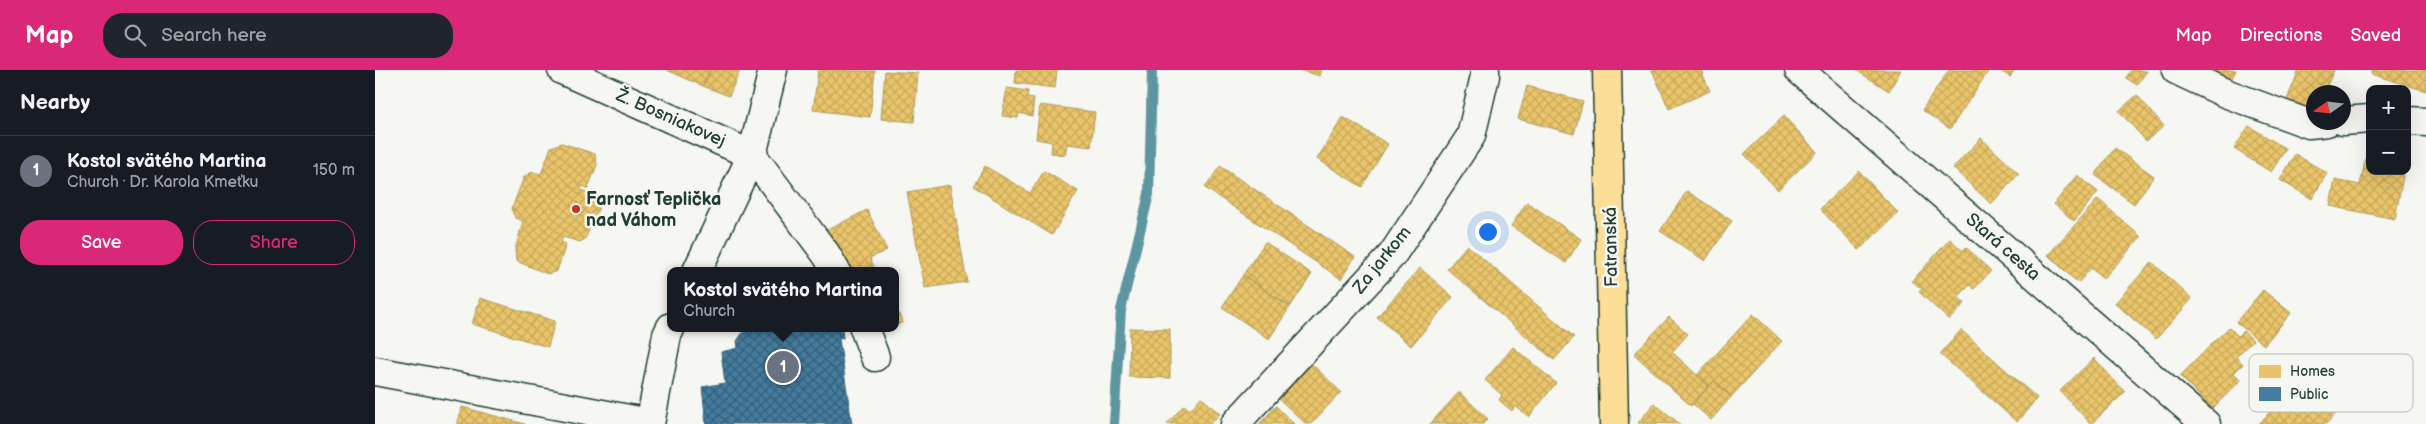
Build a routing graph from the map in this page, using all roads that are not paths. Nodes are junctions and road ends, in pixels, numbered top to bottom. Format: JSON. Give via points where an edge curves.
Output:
{"nodes":[{"id":1,"x":562,"y":70,"type":"edge"},
{"id":2,"x":773,"y":70,"type":"edge"},
{"id":3,"x":1485,"y":70,"type":"edge"},
{"id":4,"x":1607,"y":70,"type":"edge"},
{"id":5,"x":1799,"y":70,"type":"edge"},
{"id":6,"x":2176,"y":70,"type":"edge"},
{"id":7,"x":2366,"y":119,"type":"edge"},
{"id":8,"x":2351,"y":120,"type":"edge"},
{"id":9,"x":2411,"y":121,"type":"edge"},
{"id":10,"x":2426,"y":122,"type":"edge"},
{"id":11,"x":2306,"y":123,"type":"edge"},
{"id":12,"x":752,"y":155,"type":"junction"},
{"id":13,"x":699,"y":267,"type":"edge"},
{"id":14,"x":834,"y":267,"type":"edge"},
{"id":15,"x":668,"y":332,"type":"edge"},
{"id":16,"x":865,"y":332,"type":"edge"},
{"id":17,"x":875,"y":358,"type":"dead end"},
{"id":18,"x":375,"y":371,"type":"edge"},
{"id":19,"x":650,"y":424,"type":"edge"},
{"id":20,"x":1235,"y":424,"type":"edge"},
{"id":21,"x":1614,"y":424,"type":"edge"},
{"id":22,"x":2206,"y":424,"type":"edge"}],
"edges":[{"from":1,"to":12,"type":"street","name":"Ž. Bosniakovej"},
{"from":2,"to":12,"type":"street"},
{"from":3,"to":20,"type":"street","name":"Za jarkom","via":[[1471,136],[1392,255]]},
{"from":4,"to":21,"type":"main road","name":"Fatranská"},
{"from":5,"to":22,"type":"street","name":"Stará cesta"},
{"from":6,"to":11,"type":"street"},
{"from":7,"to":8,"type":"street"},
{"from":9,"to":10,"type":"street"},
{"from":12,"to":13,"type":"street"},
{"from":12,"to":14,"type":"street"},
{"from":15,"to":19,"type":"street"},
{"from":16,"to":17,"type":"street"},
{"from":18,"to":19,"type":"street"}]}
